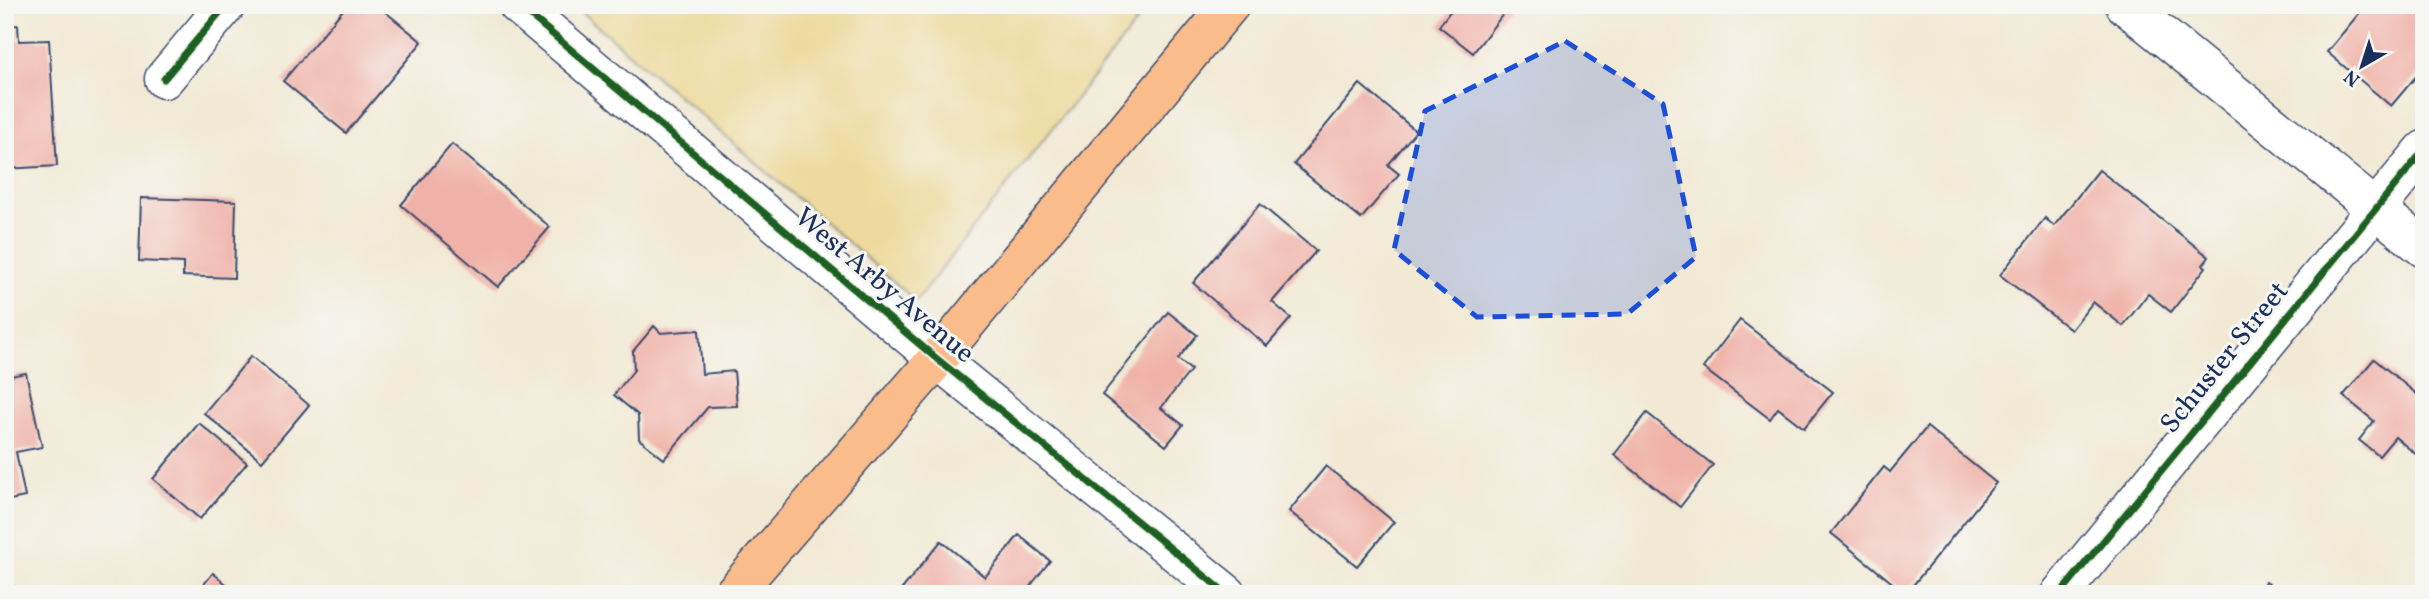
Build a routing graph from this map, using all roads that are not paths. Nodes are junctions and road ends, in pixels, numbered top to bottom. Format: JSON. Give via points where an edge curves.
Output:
{"nodes":[{"id":1,"x":226,"y":5,"type":"edge"},
{"id":2,"x":519,"y":5,"type":"edge"},
{"id":3,"x":1230,"y":5,"type":"edge"},
{"id":4,"x":2125,"y":5,"type":"edge"},
{"id":5,"x":164,"y":79,"type":"dead end"},
{"id":6,"x":2424,"y":150,"type":"edge"},
{"id":7,"x":2374,"y":209,"type":"junction"},
{"id":8,"x":2424,"y":248,"type":"edge"},
{"id":9,"x":937,"y":359,"type":"junction"},
{"id":10,"x":733,"y":594,"type":"edge"},
{"id":11,"x":1227,"y":594,"type":"edge"},
{"id":12,"x":2060,"y":594,"type":"edge"}],
"edges":[{"from":1,"to":5,"type":"street"},
{"from":2,"to":9,"type":"street","name":"West Arby Avenue"},
{"from":3,"to":9,"type":"main road"},
{"from":4,"to":7,"type":"street"},
{"from":6,"to":7,"type":"street","name":"Schuster Street"},
{"from":7,"to":8,"type":"street"},
{"from":7,"to":12,"type":"street","name":"Schuster Street"},
{"from":9,"to":10,"type":"main road"},
{"from":9,"to":11,"type":"street","name":"West Arby Avenue"}]}
